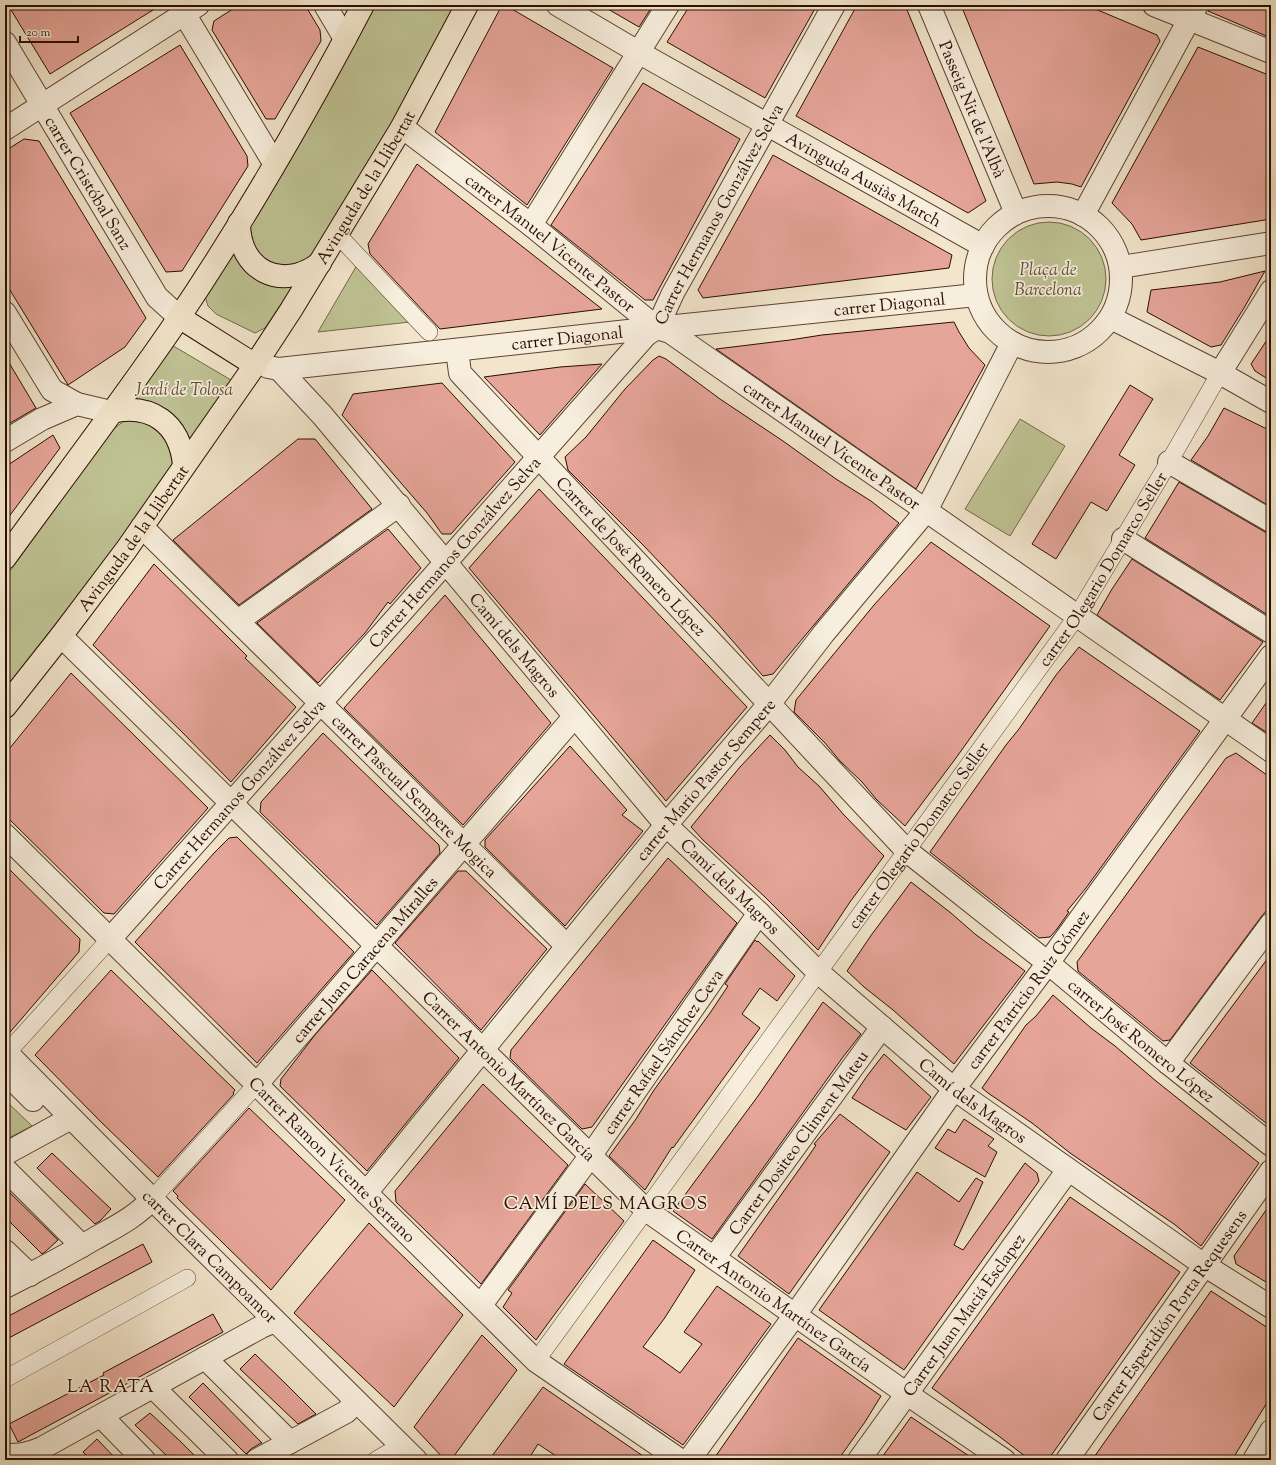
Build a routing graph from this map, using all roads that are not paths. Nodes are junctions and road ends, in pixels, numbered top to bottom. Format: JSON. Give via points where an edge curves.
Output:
{"nodes":[{"id":1,"x":325,"y":5,"type":"edge"},
{"id":2,"x":363,"y":5,"type":"edge"},
{"id":3,"x":467,"y":5,"type":"edge"},
{"id":4,"x":558,"y":5,"type":"edge"},
{"id":5,"x":668,"y":5,"type":"edge"},
{"id":6,"x":834,"y":5,"type":"edge"},
{"id":7,"x":929,"y":5,"type":"edge"},
{"id":8,"x":1154,"y":5,"type":"edge"},
{"id":9,"x":187,"y":8,"type":"edge"},
{"id":10,"x":1194,"y":12,"type":"edge"},
{"id":11,"x":345,"y":39,"type":"junction"},
{"id":12,"x":5,"y":43,"type":"edge"},
{"id":13,"x":638,"y":52,"type":"junction"},
{"id":14,"x":1271,"y":52,"type":"edge"},
{"id":15,"x":42,"y":105,"type":"junction"},
{"id":16,"x":768,"y":125,"type":"junction"},
{"id":17,"x":402,"y":126,"type":"junction"},
{"id":18,"x":5,"y":129,"type":"edge"},
{"id":19,"x":274,"y":163,"type":"junction"},
{"id":20,"x":1016,"y":213,"type":"junction"},
{"id":21,"x":1083,"y":215,"type":"junction"},
{"id":22,"x":239,"y":223,"type":"junction"},
{"id":23,"x":531,"y":225,"type":"junction"},
{"id":24,"x":337,"y":234,"type":"junction"},
{"id":25,"x":1271,"y":243,"type":"edge"},
{"id":26,"x":983,"y":246,"type":"junction"},
{"id":27,"x":320,"y":263,"type":"junction"},
{"id":28,"x":1121,"y":267,"type":"junction"},
{"id":29,"x":1271,"y":291,"type":"edge"},
{"id":30,"x":976,"y":295,"type":"junction"},
{"id":31,"x":5,"y":313,"type":"edge"},
{"id":32,"x":179,"y":317,"type":"junction"},
{"id":33,"x":1110,"y":318,"type":"junction"},
{"id":34,"x":657,"y":328,"type":"junction"},
{"id":35,"x":429,"y":332,"type":"dead end"},
{"id":36,"x":1012,"y":343,"type":"junction"},
{"id":37,"x":457,"y":350,"type":"junction"},
{"id":38,"x":254,"y":365,"type":"junction"},
{"id":39,"x":279,"y":369,"type":"junction"},
{"id":40,"x":1220,"y":373,"type":"junction"},
{"id":41,"x":1271,"y":402,"type":"edge"},
{"id":42,"x":77,"y":404,"type":"junction"},
{"id":43,"x":111,"y":412,"type":"junction"},
{"id":44,"x":5,"y":441,"type":"edge"},
{"id":45,"x":539,"y":457,"type":"junction"},
{"id":46,"x":1169,"y":462,"type":"junction"},
{"id":47,"x":184,"y":465,"type":"junction"},
{"id":48,"x":399,"y":505,"type":"junction"},
{"id":49,"x":926,"y":511,"type":"junction"},
{"id":50,"x":1271,"y":521,"type":"edge"},
{"id":51,"x":142,"y":527,"type":"junction"},
{"id":52,"x":1123,"y":539,"type":"junction"},
{"id":53,"x":5,"y":558,"type":"edge"},
{"id":54,"x":446,"y":562,"type":"junction"},
{"id":55,"x":1077,"y":616,"type":"junction"},
{"id":56,"x":238,"y":621,"type":"junction"},
{"id":57,"x":1271,"y":632,"type":"edge"},
{"id":58,"x":61,"y":636,"type":"junction"},
{"id":59,"x":1271,"y":656,"type":"edge"},
{"id":60,"x":320,"y":703,"type":"junction"},
{"id":61,"x":770,"y":703,"type":"junction"},
{"id":62,"x":5,"y":707,"type":"edge"},
{"id":63,"x":574,"y":717,"type":"junction"},
{"id":64,"x":1225,"y":719,"type":"junction"},
{"id":65,"x":1271,"y":751,"type":"edge"},
{"id":66,"x":232,"y":804,"type":"junction"},
{"id":67,"x":666,"y":825,"type":"junction"},
{"id":68,"x":5,"y":835,"type":"edge"},
{"id":69,"x":464,"y":845,"type":"junction"},
{"id":70,"x":907,"y":851,"type":"junction"},
{"id":71,"x":759,"y":913,"type":"junction"},
{"id":72,"x":1271,"y":924,"type":"edge"},
{"id":73,"x":110,"y":939,"type":"junction"},
{"id":74,"x":377,"y":946,"type":"junction"},
{"id":75,"x":567,"y":946,"type":"junction"},
{"id":76,"x":1048,"y":963,"type":"junction"},
{"id":77,"x":818,"y":972,"type":"junction"},
{"id":78,"x":882,"y":1027,"type":"junction"},
{"id":79,"x":484,"y":1050,"type":"junction"},
{"id":80,"x":6,"y":1052,"type":"edge"},
{"id":81,"x":1168,"y":1063,"type":"junction"},
{"id":82,"x":5,"y":1075,"type":"edge"},
{"id":83,"x":256,"y":1085,"type":"junction"},
{"id":84,"x":954,"y":1089,"type":"junction"},
{"id":85,"x":64,"y":1122,"type":"junction"},
{"id":86,"x":1271,"y":1144,"type":"edge"},
{"id":87,"x":5,"y":1154,"type":"edge"},
{"id":88,"x":591,"y":1155,"type":"junction"},
{"id":89,"x":5,"y":1169,"type":"edge"},
{"id":90,"x":1068,"y":1170,"type":"junction"},
{"id":91,"x":1271,"y":1171,"type":"edge"},
{"id":92,"x":366,"y":1193,"type":"junction"},
{"id":93,"x":147,"y":1204,"type":"junction"},
{"id":94,"x":646,"y":1210,"type":"junction"},
{"id":95,"x":82,"y":1246,"type":"junction"},
{"id":96,"x":5,"y":1251,"type":"edge"},
{"id":97,"x":714,"y":1258,"type":"junction"},
{"id":98,"x":1204,"y":1266,"type":"junction"},
{"id":99,"x":30,"y":1275,"type":"junction"},
{"id":100,"x":187,"y":1278,"type":"dead end"},
{"id":101,"x":5,"y":1287,"type":"edge"},
{"id":102,"x":481,"y":1305,"type":"junction"},
{"id":103,"x":1271,"y":1307,"type":"edge"},
{"id":104,"x":795,"y":1315,"type":"junction"},
{"id":105,"x":268,"y":1324,"type":"junction"},
{"id":106,"x":205,"y":1358,"type":"junction"},
{"id":107,"x":536,"y":1361,"type":"junction"},
{"id":108,"x":5,"y":1379,"type":"edge"},
{"id":109,"x":153,"y":1387,"type":"junction"},
{"id":110,"x":907,"y":1394,"type":"junction"},
{"id":111,"x":351,"y":1407,"type":"junction"},
{"id":112,"x":101,"y":1416,"type":"junction"},
{"id":113,"x":1271,"y":1431,"type":"edge"},
{"id":114,"x":290,"y":1442,"type":"junction"},
{"id":115,"x":48,"y":1454,"type":"edge"},
{"id":116,"x":5,"y":1456,"type":"edge"},
{"id":117,"x":387,"y":1458,"type":"edge"},
{"id":118,"x":6,"y":1460,"type":"edge"},
{"id":119,"x":144,"y":1460,"type":"edge"},
{"id":120,"x":227,"y":1460,"type":"edge"},
{"id":121,"x":257,"y":1460,"type":"edge"},
{"id":122,"x":416,"y":1460,"type":"edge"},
{"id":123,"x":680,"y":1460,"type":"edge"},
{"id":124,"x":689,"y":1460,"type":"edge"},
{"id":125,"x":860,"y":1460,"type":"edge"},
{"id":126,"x":1004,"y":1460,"type":"edge"},
{"id":127,"x":1067,"y":1460,"type":"edge"},
{"id":128,"x":1254,"y":1460,"type":"edge"}],
"edges":[{"from":1,"to":11,"type":"street"},
{"from":2,"to":11,"type":"highway"},
{"from":3,"to":17,"type":"highway","name":"Avinguda de la Llibertat"},
{"from":4,"to":13,"type":"street","name":"Avinguda Ausiàs March"},
{"from":5,"to":13,"type":"street"},
{"from":6,"to":16,"type":"street","name":"Carrer Hermanos Gonzálvez Selva"},
{"from":7,"to":20,"type":"street","name":"Passeig Nit de l'Albà"},
{"from":8,"to":10,"type":"street"},
{"from":9,"to":15,"type":"street"},
{"from":9,"to":19,"type":"street"},
{"from":10,"to":14,"type":"street"},
{"from":10,"to":21,"type":"street"},
{"from":11,"to":19,"type":"highway","via":[[309,106]]},
{"from":12,"to":15,"type":"street","name":"carrer Cristóbal Sanz"},
{"from":13,"to":16,"type":"street","name":"Avinguda Ausiàs March"},
{"from":13,"to":23,"type":"street"},
{"from":15,"to":18,"type":"street"},
{"from":15,"to":32,"type":"street","name":"carrer Cristóbal Sanz","via":[[157,297]]},
{"from":16,"to":26,"type":"street","name":"Avinguda Ausiàs March"},
{"from":16,"to":34,"type":"street","name":"Carrer Hermanos Gonzálvez Selva","via":[[673,293]]},
{"from":17,"to":23,"type":"street","name":"carrer Manuel Vicente Pastor"},
{"from":17,"to":24,"type":"highway","name":"Avinguda de la Llibertat"},
{"from":19,"to":22,"type":"highway"},
{"from":20,"to":21,"type":"street","via":[[1049,206]]},
{"from":20,"to":26,"type":"street","via":[[991,233]]},
{"from":21,"to":28,"type":"street","via":[[1106,234]]},
{"from":22,"to":27,"type":"highway","via":[[241,240],[248,257],[265,272],[288,277],[300,275]]},
{"from":22,"to":32,"type":"highway"},
{"from":23,"to":34,"type":"street","name":"carrer Manuel Vicente Pastor"},
{"from":24,"to":27,"type":"highway","name":"Avinguda de la Llibertat"},
{"from":24,"to":35,"type":"street"},
{"from":25,"to":28,"type":"street"},
{"from":26,"to":30,"type":"street","via":[[975,268]]},
{"from":27,"to":38,"type":"highway","name":"Avinguda de la Llibertat"},
{"from":28,"to":33,"type":"street","via":[[1119,297]]},
{"from":29,"to":40,"type":"street","name":"carrer Olegario Domarco Seller"},
{"from":30,"to":34,"type":"street","name":"carrer Diagonal"},
{"from":30,"to":36,"type":"street","via":[[986,319],[994,330]]},
{"from":31,"to":42,"type":"street","via":[[52,390]]},
{"from":32,"to":38,"type":"highway"},
{"from":32,"to":43,"type":"highway"},
{"from":33,"to":36,"type":"street","via":[[1090,339],[1067,350],[1040,352],[1027,350]]},
{"from":33,"to":40,"type":"street"},
{"from":34,"to":37,"type":"street","name":"carrer Diagonal"},
{"from":34,"to":45,"type":"street","name":"Carrer Hermanos Gonzálvez Selva","via":[[646,335]]},
{"from":34,"to":49,"type":"street","name":"carrer Manuel Vicente Pastor","via":[[670,332]]},
{"from":36,"to":49,"type":"street","name":"carrer Mario Pastor Sempere"},
{"from":37,"to":39,"type":"street","name":"carrer Diagonal"},
{"from":37,"to":45,"type":"street","name":"Carrer de José Romero López","via":[[460,372]]},
{"from":38,"to":39,"type":"street","name":"carrer Diagonal"},
{"from":38,"to":47,"type":"highway","name":"Avinguda de la Llibertat"},
{"from":39,"to":48,"type":"street","name":"Camí dels Magros"},
{"from":40,"to":41,"type":"street"},
{"from":40,"to":46,"type":"street","name":"carrer Olegario Domarco Seller"},
{"from":42,"to":43,"type":"street"},
{"from":42,"to":44,"type":"street","via":[[42,419]]},
{"from":43,"to":47,"type":"highway","via":[[132,409],[163,420],[179,440]]},
{"from":43,"to":53,"type":"highway"},
{"from":45,"to":54,"type":"street","name":"Carrer Hermanos Gonzálvez Selva"},
{"from":45,"to":61,"type":"street","name":"Carrer de José Romero López"},
{"from":46,"to":50,"type":"street"},
{"from":46,"to":52,"type":"street","name":"carrer Olegario Domarco Seller"},
{"from":47,"to":51,"type":"highway","name":"Avinguda de la Llibertat"},
{"from":48,"to":54,"type":"street","name":"Camí dels Magros"},
{"from":48,"to":56,"type":"street"},
{"from":49,"to":55,"type":"street","name":"carrer Manuel Vicente Pastor"},
{"from":49,"to":61,"type":"street","name":"carrer Mario Pastor Sempere","via":[[824,633]]},
{"from":51,"to":56,"type":"street","name":"carrer Pascual Sempere Mogica"},
{"from":51,"to":58,"type":"highway","name":"Avinguda de la Llibertat"},
{"from":52,"to":55,"type":"street","name":"carrer Olegario Domarco Seller"},
{"from":52,"to":57,"type":"street"},
{"from":54,"to":60,"type":"street","name":"Carrer Hermanos Gonzálvez Selva"},
{"from":54,"to":63,"type":"street","name":"Camí dels Magros"},
{"from":55,"to":64,"type":"street","name":"carrer Manuel Vicente Pastor"},
{"from":55,"to":70,"type":"street","name":"carrer Olegario Domarco Seller"},
{"from":56,"to":60,"type":"street","name":"carrer Pascual Sempere Mogica"},
{"from":58,"to":62,"type":"highway","name":"Avinguda de la Llibertat"},
{"from":58,"to":66,"type":"street","name":"Carrer Antonio Martínez García"},
{"from":59,"to":64,"type":"street","name":"carrer Patricio Ruiz Gómez"},
{"from":60,"to":66,"type":"street","name":"Carrer Hermanos Gonzálvez Selva"},
{"from":60,"to":69,"type":"street","name":"carrer Pascual Sempere Mogica"},
{"from":61,"to":67,"type":"street","name":"carrer Mario Pastor Sempere"},
{"from":61,"to":70,"type":"street","name":"carrer José Romero López"},
{"from":63,"to":67,"type":"street","name":"Camí dels Magros"},
{"from":63,"to":69,"type":"street","name":"carrer Juan Caracena Miralles"},
{"from":64,"to":65,"type":"street","name":"carrer Manuel Vicente Pastor"},
{"from":64,"to":76,"type":"street","name":"carrer Patricio Ruiz Gómez"},
{"from":66,"to":73,"type":"street","name":"Carrer Hermanos Gonzálvez Selva"},
{"from":66,"to":74,"type":"street","name":"Carrer Antonio Martínez García"},
{"from":67,"to":71,"type":"street","name":"Camí dels Magros"},
{"from":67,"to":75,"type":"street","name":"carrer Mario Pastor Sempere"},
{"from":68,"to":73,"type":"street","name":"Carrer Ramon Vicente Serrano"},
{"from":69,"to":74,"type":"street","name":"carrer Juan Caracena Miralles"},
{"from":69,"to":75,"type":"street","name":"carrer Pascual Sempere Mogica"},
{"from":70,"to":76,"type":"street","name":"carrer José Romero López"},
{"from":70,"to":77,"type":"street","name":"carrer Olegario Domarco Seller"},
{"from":71,"to":77,"type":"street","name":"Camí dels Magros"},
{"from":71,"to":88,"type":"street","name":"carrer Rafael Sánchez Ceva"},
{"from":72,"to":81,"type":"street"},
{"from":73,"to":80,"type":"street","name":"Carrer Hermanos Gonzálvez Selva"},
{"from":73,"to":83,"type":"street","name":"Carrer Ramon Vicente Serrano"},
{"from":74,"to":79,"type":"street","name":"Carrer Antonio Martínez García"},
{"from":74,"to":83,"type":"street","name":"carrer Juan Caracena Miralles"},
{"from":75,"to":79,"type":"street","name":"carrer Mario Pastor Sempere"},
{"from":76,"to":81,"type":"street","name":"carrer José Romero López"},
{"from":76,"to":84,"type":"street","name":"carrer Patricio Ruiz Gómez"},
{"from":77,"to":78,"type":"street","name":"Camí dels Magros"},
{"from":77,"to":94,"type":"street","name":"carrer Olegario Domarco Seller"},
{"from":78,"to":84,"type":"street","name":"Camí dels Magros"},
{"from":78,"to":97,"type":"street","name":"Carrer Dositeo Climent Mateu"},
{"from":79,"to":88,"type":"street","name":"Carrer Antonio Martínez García"},
{"from":79,"to":92,"type":"street","name":"carrer Mario Pastor Sempere"},
{"from":80,"to":85,"type":"street","name":"carrer Clara Campoamor"},
{"from":81,"to":86,"type":"street","name":"carrer José Romero López"},
{"from":82,"to":85,"type":"street","name":"carrer Clara Campoamor"},
{"from":83,"to":92,"type":"street","name":"Carrer Ramon Vicente Serrano"},
{"from":83,"to":93,"type":"street","name":"carrer Juan Caracena Miralles"},
{"from":84,"to":90,"type":"street","name":"Camí dels Magros"},
{"from":84,"to":104,"type":"street","name":"carrer Patricio Ruiz Gómez"},
{"from":85,"to":87,"type":"street"},
{"from":85,"to":93,"type":"street","name":"carrer Clara Campoamor"},
{"from":88,"to":94,"type":"street","name":"Carrer Antonio Martínez García"},
{"from":88,"to":102,"type":"street","name":"carrer Rafael Sánchez Ceva"},
{"from":89,"to":95,"type":"street"},
{"from":90,"to":98,"type":"street","name":"Camí dels Magros"},
{"from":90,"to":110,"type":"street","name":"Carrer Juan Maciá Esclapez"},
{"from":91,"to":98,"type":"street","name":"Carrer Esperidión Porta Requesens"},
{"from":92,"to":102,"type":"street","name":"Carrer Ramon Vicente Serrano"},
{"from":93,"to":95,"type":"street","via":[[127,1220]]},
{"from":93,"to":105,"type":"street","name":"carrer Clara Campoamor"},
{"from":94,"to":97,"type":"street","name":"Carrer Antonio Martínez García"},
{"from":94,"to":107,"type":"street","name":"carrer Olegario Domarco Seller"},
{"from":95,"to":99,"type":"street"},
{"from":96,"to":99,"type":"street"},
{"from":97,"to":104,"type":"street","name":"Carrer Antonio Martínez García"},
{"from":98,"to":103,"type":"street","name":"Camí dels Magros"},
{"from":98,"to":127,"type":"street","name":"Carrer Esperidión Porta Requesens"},
{"from":99,"to":101,"type":"street"},
{"from":100,"to":108,"type":"street"},
{"from":102,"to":107,"type":"street","name":"Carrer Ramon Vicente Serrano"},
{"from":104,"to":110,"type":"street","name":"Carrer Antonio Martínez García"},
{"from":104,"to":124,"type":"street","name":"carrer Patricio Ruiz Gómez"},
{"from":105,"to":106,"type":"street"},
{"from":105,"to":111,"type":"street","name":"carrer Clara Campoamor"},
{"from":106,"to":109,"type":"street"},
{"from":106,"to":114,"type":"street"},
{"from":107,"to":123,"type":"street","name":"Carrer Ramon Vicente Serrano"},
{"from":109,"to":112,"type":"street"},
{"from":109,"to":120,"type":"street"},
{"from":110,"to":125,"type":"street","name":"Carrer Juan Maciá Esclapez"},
{"from":110,"to":126,"type":"street","name":"Carrer Antonio Martínez García"},
{"from":111,"to":114,"type":"street"},
{"from":111,"to":117,"type":"street","name":"carrer Clara Campoamor"},
{"from":111,"to":122,"type":"street","name":"carrer Clara Campoamor"},
{"from":112,"to":115,"type":"street"},
{"from":112,"to":119,"type":"street"},
{"from":113,"to":128,"type":"street"},
{"from":114,"to":121,"type":"street"},
{"from":115,"to":116,"type":"street"},
{"from":116,"to":118,"type":"street"}]}
